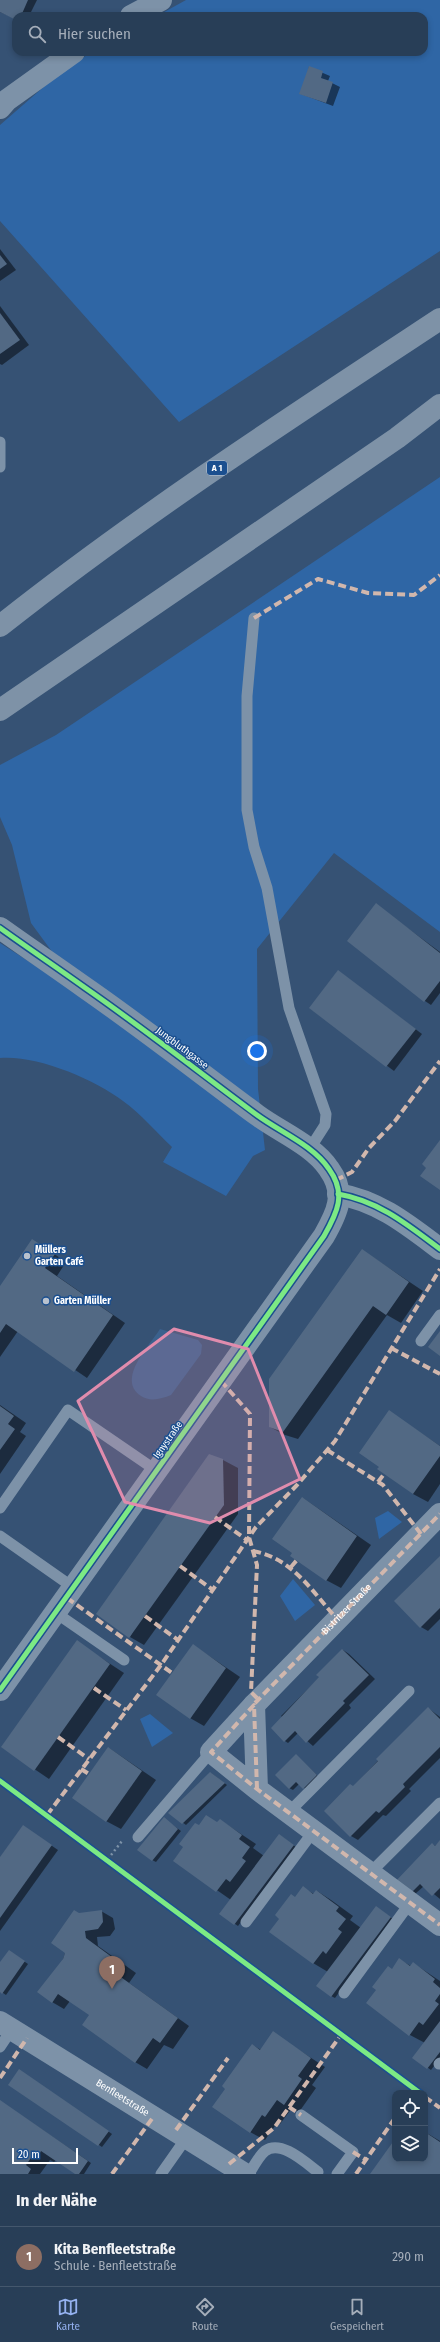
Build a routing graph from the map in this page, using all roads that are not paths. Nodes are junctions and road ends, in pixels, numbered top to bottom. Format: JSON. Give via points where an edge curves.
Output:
{"nodes":[{"id":1,"x":161,"y":0,"type":"edge"},
{"id":2,"x":138,"y":12,"type":"edge"},
{"id":3,"x":68,"y":56,"type":"edge"},
{"id":4,"x":2,"y":100,"type":"edge"},
{"id":5,"x":440,"y":319,"type":"edge"},
{"id":6,"x":440,"y":405,"type":"edge"},
{"id":7,"x":440,"y":413,"type":"edge"},
{"id":8,"x":396,"y":438,"type":"junction"},
{"id":9,"x":0,"y":442,"type":"edge"},
{"id":10,"x":0,"y":467,"type":"edge"},
{"id":11,"x":254,"y":618,"type":"dead end"},
{"id":12,"x":0,"y":626,"type":"edge"},
{"id":13,"x":0,"y":710,"type":"edge"},
{"id":14,"x":0,"y":928,"type":"edge"},
{"id":15,"x":309,"y":1150,"type":"junction"},
{"id":16,"x":338,"y":1194,"type":"junction"},
{"id":17,"x":440,"y":1249,"type":"edge"},
{"id":18,"x":440,"y":1316,"type":"edge"},
{"id":19,"x":421,"y":1341,"type":"dead end"},
{"id":20,"x":157,"y":1471,"type":"junction"},
{"id":21,"x":0,"y":1508,"type":"edge"},
{"id":22,"x":440,"y":1514,"type":"edge"},
{"id":23,"x":0,"y":1536,"type":"edge"},
{"id":24,"x":74,"y":1588,"type":"junction"},
{"id":25,"x":56,"y":1613,"type":"junction"},
{"id":26,"x":124,"y":1660,"type":"dead end"},
{"id":27,"x":0,"y":1690,"type":"edge"},
{"id":28,"x":409,"y":1691,"type":"dead end"},
{"id":29,"x":254,"y":1705,"type":"junction"},
{"id":30,"x":211,"y":1752,"type":"junction"},
{"id":31,"x":257,"y":1790,"type":"junction"},
{"id":32,"x":440,"y":1803,"type":"edge"},
{"id":33,"x":288,"y":1813,"type":"junction"},
{"id":34,"x":314,"y":1832,"type":"junction"},
{"id":35,"x":138,"y":1838,"type":"dead end"},
{"id":36,"x":369,"y":1874,"type":"junction"},
{"id":37,"x":410,"y":1903,"type":"junction"},
{"id":38,"x":246,"y":1922,"type":"dead end"},
{"id":39,"x":440,"y":1925,"type":"edge"},
{"id":40,"x":344,"y":1993,"type":"dead end"},
{"id":41,"x":6,"y":2025,"type":"edge"},
{"id":42,"x":0,"y":2047,"type":"edge"},
{"id":43,"x":301,"y":2115,"type":"dead end"},
{"id":44,"x":186,"y":2137,"type":"junction"},
{"id":45,"x":318,"y":2172,"type":"dead end"},
{"id":46,"x":161,"y":2174,"type":"edge"},
{"id":47,"x":245,"y":2174,"type":"edge"},
{"id":48,"x":249,"y":2174,"type":"edge"},
{"id":49,"x":337,"y":2174,"type":"edge"}],
"edges":[{"from":1,"to":2,"type":"street"},
{"from":3,"to":4,"type":"street"},
{"from":5,"to":12,"type":"highway","number":"A 1","via":[[68,572]]},
{"from":6,"to":8,"type":"highway"},
{"from":7,"to":8,"type":"highway"},
{"from":8,"to":13,"type":"highway"},
{"from":9,"to":10,"type":"lane"},
{"from":11,"to":15,"type":"lane","via":[[247,696],[247,810],[254,848],[267,888],[288,1008],[326,1114],[325,1125]]},
{"from":14,"to":15,"type":"street","name":"Jungbluthgasse","via":[[136,1024],[259,1117]]},
{"from":15,"to":16,"type":"street","name":"Jungbluthgasse","via":[[329,1168],[336,1180]]},
{"from":16,"to":17,"type":"street","via":[[369,1201],[390,1212]]},
{"from":16,"to":20,"type":"street","name":"Ignystraße","via":[[339,1208],[324,1236]]},
{"from":18,"to":19,"type":"lane"},
{"from":20,"to":21,"type":"lane","via":[[68,1410]]},
{"from":20,"to":24,"type":"street","name":"Ignystraße"},
{"from":22,"to":29,"type":"street","name":"Bistritzer Straße"},
{"from":23,"to":24,"type":"lane"},
{"from":24,"to":25,"type":"street","name":"Ignystraße"},
{"from":25,"to":26,"type":"lane"},
{"from":25,"to":27,"type":"street","name":"Ignystraße"},
{"from":28,"to":33,"type":"lane"},
{"from":29,"to":30,"type":"street","name":"Bistritzer Straße"},
{"from":29,"to":31,"type":"street"},
{"from":30,"to":31,"type":"street"},
{"from":30,"to":35,"type":"lane"},
{"from":31,"to":33,"type":"street"},
{"from":32,"to":36,"type":"lane"},
{"from":33,"to":34,"type":"street"},
{"from":34,"to":36,"type":"street"},
{"from":34,"to":38,"type":"lane"},
{"from":36,"to":37,"type":"street"},
{"from":37,"to":39,"type":"street"},
{"from":37,"to":40,"type":"lane"},
{"from":41,"to":42,"type":"lane"},
{"from":41,"to":44,"type":"street","name":"Benfleetstraße"},
{"from":43,"to":49,"type":"lane","via":[[353,2152]]},
{"from":44,"to":46,"type":"lane"},
{"from":44,"to":47,"type":"street","name":"Benfleetstraße"},
{"from":45,"to":48,"type":"lane","via":[[282,2149],[273,2148],[265,2151]]}]}
